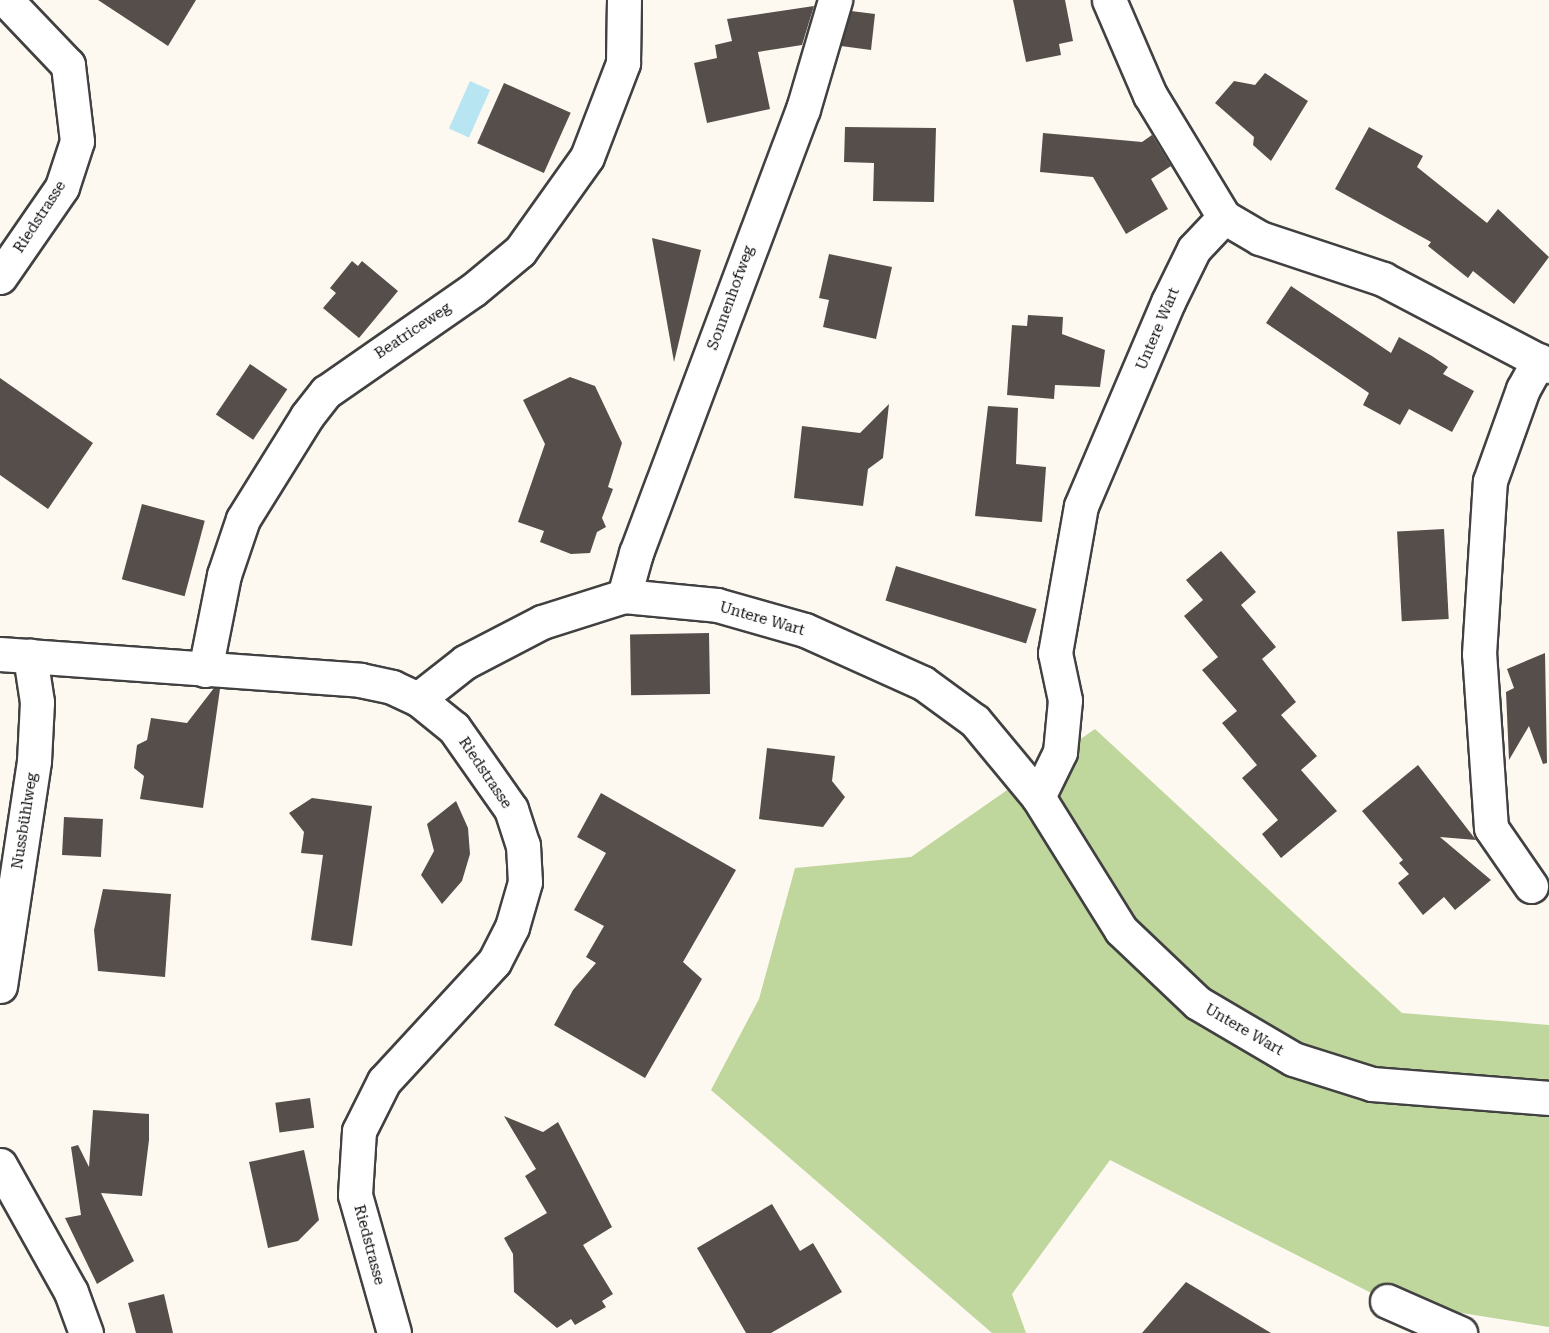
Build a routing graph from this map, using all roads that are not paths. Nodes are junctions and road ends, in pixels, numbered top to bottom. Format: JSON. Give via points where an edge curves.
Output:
{"nodes":[{"id":1,"x":6,"y":0,"type":"edge"},
{"id":2,"x":624,"y":0,"type":"edge"},
{"id":3,"x":835,"y":0,"type":"edge"},
{"id":4,"x":1109,"y":0,"type":"edge"},
{"id":5,"x":1224,"y":217,"type":"junction"},
{"id":6,"x":0,"y":277,"type":"edge"},
{"id":7,"x":1544,"y":363,"type":"edge"},
{"id":8,"x":624,"y":596,"type":"junction"},
{"id":9,"x":15,"y":655,"type":"edge"},
{"id":10,"x":205,"y":670,"type":"junction"},
{"id":11,"x":418,"y":699,"type":"junction"},
{"id":12,"x":1038,"y":797,"type":"junction"},
{"id":13,"x":1531,"y":886,"type":"dead end"},
{"id":14,"x":0,"y":986,"type":"edge"},
{"id":15,"x":1549,"y":1098,"type":"edge"},
{"id":16,"x":0,"y":1166,"type":"edge"},
{"id":17,"x":1387,"y":1301,"type":"dead end"},
{"id":18,"x":86,"y":1333,"type":"edge"},
{"id":19,"x":394,"y":1333,"type":"edge"},
{"id":20,"x":1460,"y":1333,"type":"edge"}],
"edges":[{"from":1,"to":6,"type":"street","name":"Riedstrasse","via":[[68,65],[77,141],[62,187]]},
{"from":2,"to":10,"type":"street","name":"Beatriceweg","via":[[623,63],[588,157],[520,251],[473,290],[326,392],[307,416],[243,519],[224,575]]},
{"from":3,"to":8,"type":"street","name":"Sonnenhofweg","via":[[803,109],[636,553]]},
{"from":4,"to":5,"type":"street","via":[[1150,95]]},
{"from":5,"to":7,"type":"street","via":[[1260,238],[1383,279]]},
{"from":5,"to":12,"type":"street","name":"Untere Wart","via":[[1194,249],[1081,506],[1055,653],[1065,699],[1060,752]]},
{"from":7,"to":13,"type":"street","via":[[1523,389],[1490,481],[1479,642],[1491,828]]},
{"from":8,"to":11,"type":"street","name":"Untere Wart","via":[[542,622],[465,662]]},
{"from":8,"to":12,"type":"street","name":"Untere Wart","via":[[717,605],[805,630],[923,683],[975,721]]},
{"from":9,"to":10,"type":"street","name":"Riedstrasse"},
{"from":9,"to":14,"type":"street","name":"Nussbühlweg","via":[[37,702],[34,761]]},
{"from":10,"to":11,"type":"street","name":"Riedstrasse","via":[[360,680]]},
{"from":11,"to":19,"type":"street","name":"Riedstrasse","via":[[476,754],[511,809],[523,844],[525,882],[494,962],[384,1081],[358,1131],[356,1196]]},
{"from":12,"to":15,"type":"street","name":"Untere Wart","via":[[1121,930],[1208,1009],[1293,1059],[1371,1084]]},
{"from":16,"to":18,"type":"street","via":[[71,1292]]},
{"from":17,"to":20,"type":"street"}]}
